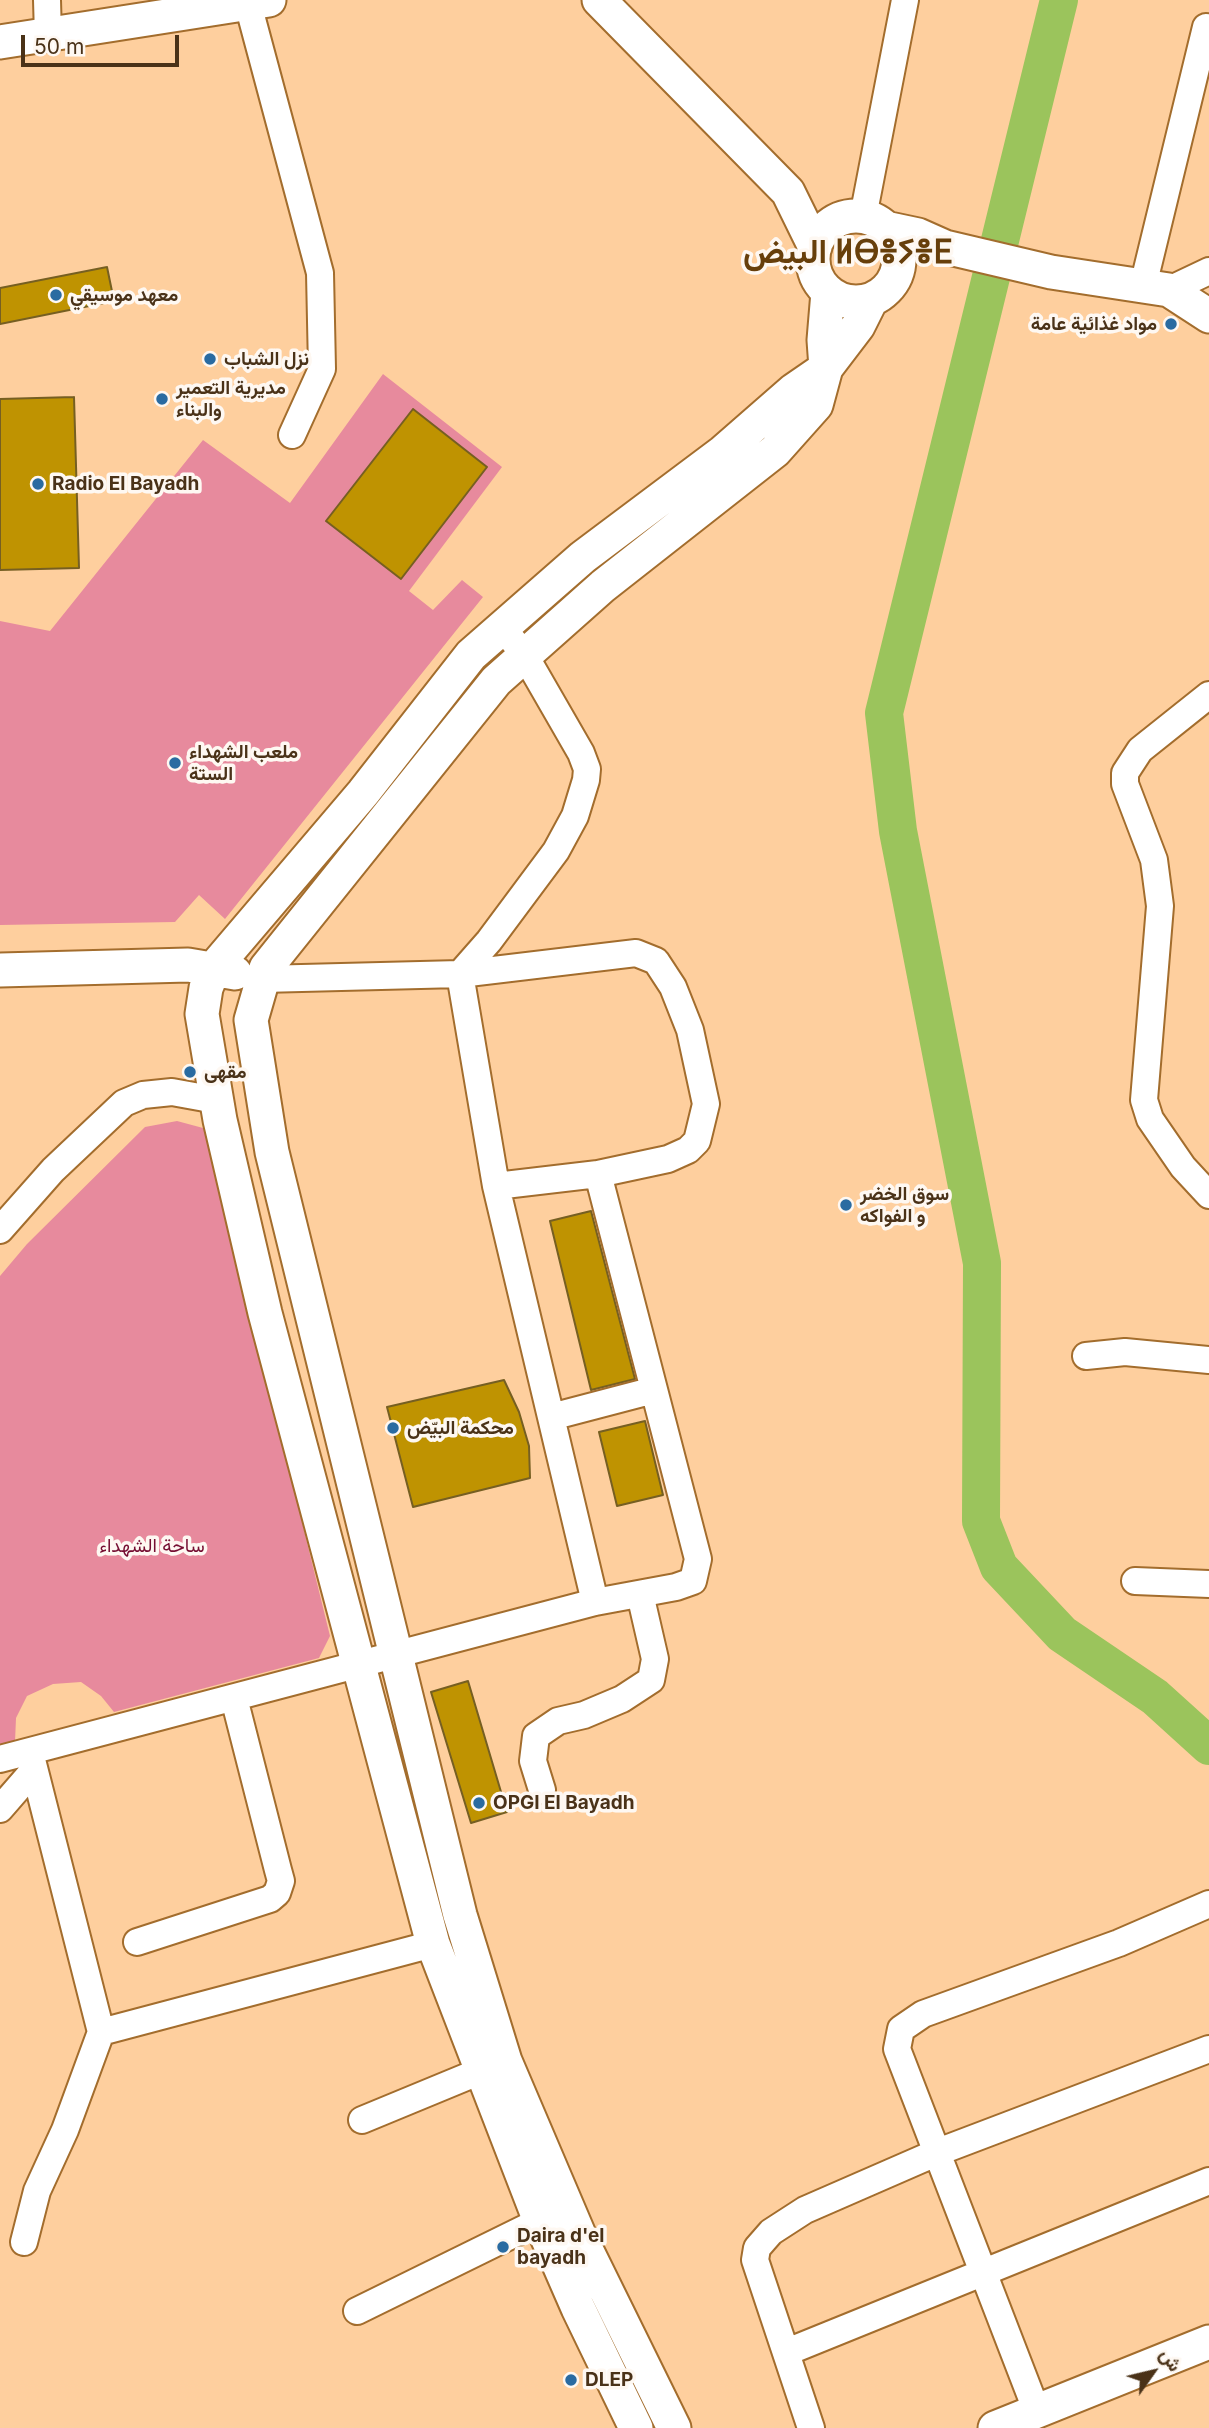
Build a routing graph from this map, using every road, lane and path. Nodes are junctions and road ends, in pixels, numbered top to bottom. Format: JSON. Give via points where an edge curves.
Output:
{"nodes":[{"id":1,"x":47,"y":0,"type":"edge"},
{"id":2,"x":599,"y":0,"type":"edge"},
{"id":3,"x":905,"y":0,"type":"edge"},
{"id":4,"x":258,"y":2,"type":"edge"},
{"id":5,"x":1206,"y":27,"type":"dead end"},
{"id":6,"x":48,"y":36,"type":"junction"},
{"id":7,"x":0,"y":42,"type":"edge"},
{"id":8,"x":788,"y":192,"type":"junction"},
{"id":9,"x":862,"y":222,"type":"junction"},
{"id":10,"x":815,"y":247,"type":"junction"},
{"id":11,"x":945,"y":247,"type":"junction"},
{"id":12,"x":898,"y":269,"type":"junction"},
{"id":13,"x":1209,"y":271,"type":"edge"},
{"id":14,"x":1156,"y":288,"type":"junction"},
{"id":15,"x":828,"y":292,"type":"junction"},
{"id":16,"x":871,"y":300,"type":"junction"},
{"id":17,"x":1209,"y":316,"type":"edge"},
{"id":18,"x":826,"y":368,"type":"junction"},
{"id":19,"x":292,"y":435,"type":"dead end"},
{"id":20,"x":501,"y":626,"type":"junction"},
{"id":21,"x":524,"y":654,"type":"junction"},
{"id":22,"x":1209,"y":695,"type":"edge"},
{"id":23,"x":214,"y":968,"type":"junction"},
{"id":24,"x":0,"y":970,"type":"edge"},
{"id":25,"x":460,"y":974,"type":"junction"},
{"id":26,"x":262,"y":979,"type":"junction"},
{"id":27,"x":216,"y":1100,"type":"junction"},
{"id":28,"x":598,"y":1174,"type":"junction"},
{"id":29,"x":496,"y":1186,"type":"junction"},
{"id":30,"x":1209,"y":1195,"type":"edge"},
{"id":31,"x":0,"y":1230,"type":"edge"},
{"id":32,"x":1086,"y":1356,"type":"dead end"},
{"id":33,"x":1209,"y":1360,"type":"edge"},
{"id":34,"x":654,"y":1390,"type":"junction"},
{"id":35,"x":551,"y":1417,"type":"junction"},
{"id":36,"x":362,"y":1522,"type":"junction"},
{"id":37,"x":320,"y":1528,"type":"junction"},
{"id":38,"x":1135,"y":1581,"type":"dead end"},
{"id":39,"x":1209,"y":1584,"type":"edge"},
{"id":40,"x":640,"y":1594,"type":"junction"},
{"id":41,"x":595,"y":1602,"type":"junction"},
{"id":42,"x":395,"y":1654,"type":"junction"},
{"id":43,"x":360,"y":1665,"type":"junction"},
{"id":44,"x":234,"y":1698,"type":"junction"},
{"id":45,"x":0,"y":1759,"type":"edge"},
{"id":46,"x":31,"y":1761,"type":"junction"},
{"id":47,"x":542,"y":1790,"type":"dead end"},
{"id":48,"x":0,"y":1809,"type":"edge"},
{"id":49,"x":1209,"y":1904,"type":"edge"},
{"id":50,"x":136,"y":1942,"type":"dead end"},
{"id":51,"x":433,"y":1944,"type":"junction"},
{"id":52,"x":101,"y":2032,"type":"junction"},
{"id":53,"x":1209,"y":2049,"type":"edge"},
{"id":54,"x":493,"y":2066,"type":"junction"},
{"id":55,"x":362,"y":2120,"type":"dead end"},
{"id":56,"x":938,"y":2152,"type":"junction"},
{"id":57,"x":1209,"y":2181,"type":"edge"},
{"id":58,"x":540,"y":2221,"type":"junction"},
{"id":59,"x":24,"y":2242,"type":"dead end"},
{"id":60,"x":984,"y":2269,"type":"junction"},
{"id":61,"x":357,"y":2311,"type":"dead end"},
{"id":62,"x":1209,"y":2342,"type":"edge"},
{"id":63,"x":787,"y":2352,"type":"junction"},
{"id":64,"x":1037,"y":2412,"type":"junction"},
{"id":65,"x":636,"y":2428,"type":"edge"},
{"id":66,"x":674,"y":2428,"type":"edge"},
{"id":67,"x":811,"y":2428,"type":"edge"},
{"id":68,"x":995,"y":2428,"type":"edge"}],
"edges":[{"from":1,"to":6,"type":"street"},
{"from":2,"to":8,"type":"main road"},
{"from":3,"to":9,"type":"street"},
{"from":4,"to":6,"type":"main road"},
{"from":4,"to":19,"type":"street","via":[[320,273],[322,369]]},
{"from":5,"to":14,"type":"street"},
{"from":6,"to":7,"type":"main road"},
{"from":8,"to":9,"type":"main road"},
{"from":8,"to":10,"type":"main road"},
{"from":9,"to":10,"type":"main road","via":[[824,230]]},
{"from":9,"to":11,"type":"main road","via":[[918,235]]},
{"from":9,"to":12,"type":"main road","via":[[897,247]]},
{"from":10,"to":15,"type":"main road","via":[[816,276]]},
{"from":11,"to":12,"type":"main road"},
{"from":11,"to":14,"type":"main road","via":[[1051,272]]},
{"from":12,"to":16,"type":"main road","via":[[890,286]]},
{"from":13,"to":14,"type":"street"},
{"from":14,"to":17,"type":"main road"},
{"from":15,"to":16,"type":"main road","via":[[845,301]]},
{"from":15,"to":18,"type":"main road"},
{"from":16,"to":18,"type":"main road","via":[[858,326]]},
{"from":18,"to":20,"type":"main road"},
{"from":18,"to":21,"type":"main road","via":[[816,405],[775,451]]},
{"from":20,"to":21,"type":"street"},
{"from":20,"to":23,"type":"main road","via":[[471,655],[363,793]]},
{"from":21,"to":25,"type":"street","via":[[580,753],[586,780],[575,816],[556,851]]},
{"from":21,"to":26,"type":"main road","via":[[496,681]]},
{"from":22,"to":30,"type":"street","via":[[1140,750],[1125,773],[1154,860],[1160,906],[1144,1100],[1150,1119]]},
{"from":23,"to":24,"type":"main road"},
{"from":23,"to":26,"type":"main road"},
{"from":23,"to":27,"type":"main road","via":[[202,1014]]},
{"from":25,"to":26,"type":"street"},
{"from":25,"to":28,"type":"street","via":[[636,953],[662,968],[690,1030],[706,1104],[702,1128],[688,1150],[668,1159]]},
{"from":25,"to":29,"type":"street"},
{"from":26,"to":36,"type":"main road","via":[[251,1020],[272,1152]]},
{"from":27,"to":31,"type":"street","via":[[172,1092],[143,1095],[124,1103],[53,1170]]},
{"from":27,"to":37,"type":"main road"},
{"from":28,"to":29,"type":"street"},
{"from":28,"to":34,"type":"street"},
{"from":29,"to":35,"type":"street"},
{"from":32,"to":33,"type":"street","via":[[1125,1352]]},
{"from":34,"to":35,"type":"street"},
{"from":34,"to":40,"type":"street","via":[[698,1570],[685,1585]]},
{"from":35,"to":41,"type":"street"},
{"from":36,"to":37,"type":"main road"},
{"from":36,"to":42,"type":"main road"},
{"from":37,"to":43,"type":"main road"},
{"from":38,"to":39,"type":"street"},
{"from":40,"to":41,"type":"street"},
{"from":40,"to":47,"type":"street","via":[[655,1659],[651,1680],[622,1699],[558,1721],[536,1736],[533,1761]]},
{"from":41,"to":42,"type":"street"},
{"from":42,"to":43,"type":"street"},
{"from":42,"to":54,"type":"main road"},
{"from":43,"to":44,"type":"street"},
{"from":43,"to":51,"type":"main road"},
{"from":44,"to":46,"type":"street"},
{"from":44,"to":50,"type":"street","via":[[281,1881],[277,1893]]},
{"from":45,"to":46,"type":"street"},
{"from":46,"to":48,"type":"street"},
{"from":46,"to":52,"type":"street"},
{"from":49,"to":56,"type":"street","via":[[1119,1943],[909,2021],[901,2029],[897,2049]]},
{"from":51,"to":52,"type":"street"},
{"from":51,"to":54,"type":"main road"},
{"from":52,"to":59,"type":"street","via":[[37,2191]]},
{"from":53,"to":56,"type":"street"},
{"from":54,"to":55,"type":"street"},
{"from":54,"to":58,"type":"main road"},
{"from":54,"to":66,"type":"main road"},
{"from":56,"to":60,"type":"street"},
{"from":56,"to":63,"type":"street","via":[[784,2221],[760,2243],[755,2260]]},
{"from":57,"to":60,"type":"street"},
{"from":58,"to":61,"type":"street"},
{"from":58,"to":65,"type":"main road"},
{"from":60,"to":63,"type":"street"},
{"from":60,"to":64,"type":"street"},
{"from":62,"to":64,"type":"main road"},
{"from":63,"to":67,"type":"street"},
{"from":64,"to":68,"type":"main road"}]}
